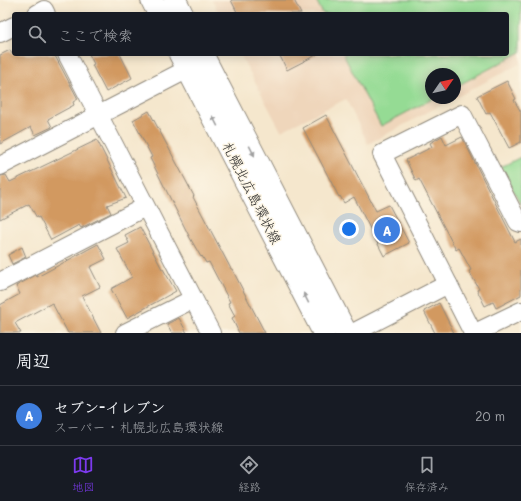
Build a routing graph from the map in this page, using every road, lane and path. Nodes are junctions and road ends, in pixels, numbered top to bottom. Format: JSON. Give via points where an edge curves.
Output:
{"nodes":[{"id":1,"x":152,"y":0,"type":"edge"},
{"id":2,"x":175,"y":0,"type":"edge"},
{"id":3,"x":159,"y":12,"type":"edge"},
{"id":4,"x":181,"y":12,"type":"edge"},
{"id":5,"x":12,"y":27,"type":"edge"},
{"id":6,"x":0,"y":33,"type":"edge"},
{"id":7,"x":68,"y":56,"type":"edge"},
{"id":8,"x":190,"y":59,"type":"edge"},
{"id":9,"x":98,"y":116,"type":"junction"},
{"id":10,"x":0,"y":166,"type":"edge"},
{"id":11,"x":145,"y":207,"type":"junction"},
{"id":12,"x":521,"y":223,"type":"edge"},
{"id":13,"x":0,"y":282,"type":"edge"},
{"id":14,"x":448,"y":284,"type":"junction"},
{"id":15,"x":193,"y":300,"type":"junction"},
{"id":16,"x":521,"y":310,"type":"edge"},
{"id":17,"x":125,"y":333,"type":"edge"},
{"id":18,"x":211,"y":333,"type":"edge"},
{"id":19,"x":324,"y":333,"type":"edge"},
{"id":20,"x":346,"y":333,"type":"edge"},
{"id":21,"x":353,"y":333,"type":"edge"},
{"id":22,"x":474,"y":333,"type":"edge"}],
"edges":[{"from":1,"to":3,"type":"main road"},
{"from":2,"to":4,"type":"main road"},
{"from":5,"to":6,"type":"street"},
{"from":7,"to":9,"type":"street"},
{"from":8,"to":9,"type":"street"},
{"from":19,"to":8,"type":"main road","name":"札幌北広島環状線","one_way":true},
{"from":8,"to":20,"type":"main road","name":"札幌北広島環状線","one_way":true},
{"from":9,"to":10,"type":"street"},
{"from":9,"to":11,"type":"street"},
{"from":11,"to":13,"type":"street"},
{"from":11,"to":15,"type":"street"},
{"from":12,"to":14,"type":"street","via":[[518,222],[462,114],[382,154]]},
{"from":14,"to":21,"type":"street"},
{"from":14,"to":22,"type":"street"},
{"from":15,"to":17,"type":"street"},
{"from":15,"to":18,"type":"street"},
{"from":16,"to":22,"type":"street"}]}
